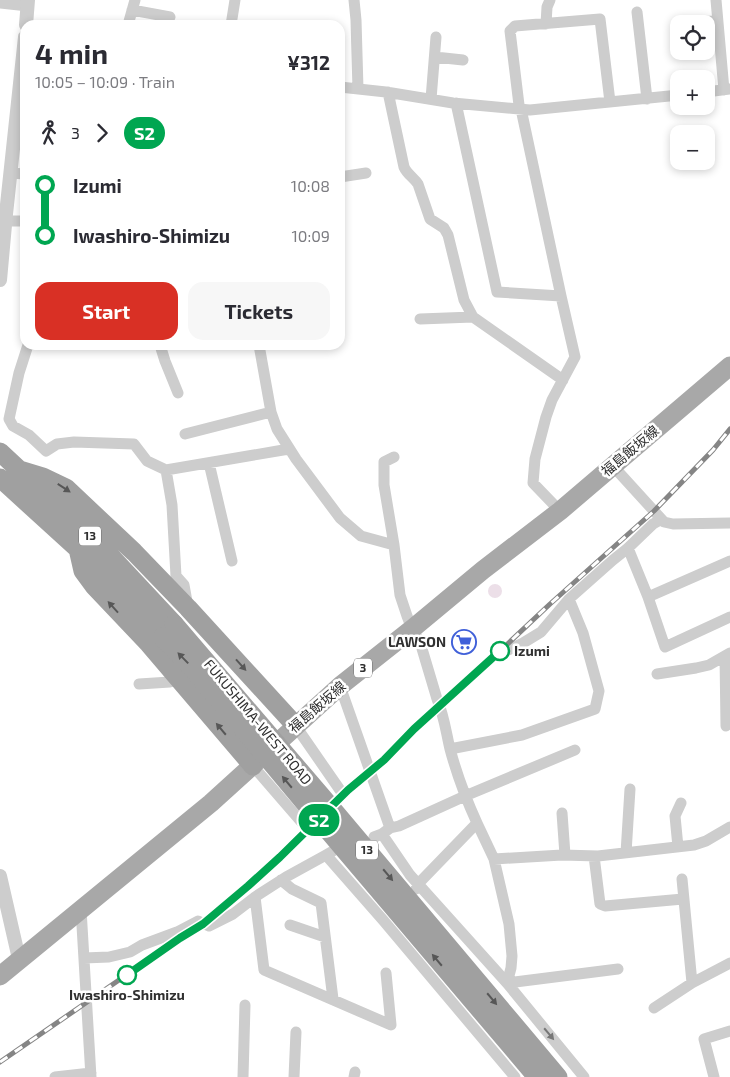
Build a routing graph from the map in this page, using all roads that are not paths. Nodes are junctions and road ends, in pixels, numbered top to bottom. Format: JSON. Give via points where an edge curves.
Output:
{"nodes":[{"id":1,"x":235,"y":0,"type":"edge"},
{"id":2,"x":354,"y":0,"type":"edge"},
{"id":3,"x":550,"y":0,"type":"edge"},
{"id":4,"x":716,"y":0,"type":"edge"},
{"id":5,"x":0,"y":3,"type":"edge"},
{"id":6,"x":28,"y":3,"type":"edge"},
{"id":7,"x":133,"y":5,"type":"edge"},
{"id":8,"x":637,"y":12,"type":"dead end"},
{"id":9,"x":170,"y":17,"type":"dead end"},
{"id":10,"x":26,"y":20,"type":"edge"},
{"id":11,"x":129,"y":20,"type":"edge"},
{"id":12,"x":232,"y":20,"type":"edge"},
{"id":13,"x":717,"y":21,"type":"joint"},
{"id":14,"x":546,"y":24,"type":"junction"},
{"id":15,"x":436,"y":37,"type":"dead end"},
{"id":16,"x":434,"y":57,"type":"junction"},
{"id":17,"x":463,"y":60,"type":"dead end"},
{"id":18,"x":345,"y":88,"type":"edge"},
{"id":19,"x":358,"y":89,"type":"junction"},
{"id":20,"x":727,"y":90,"type":"edge"},
{"id":21,"x":388,"y":92,"type":"junction"},
{"id":22,"x":670,"y":96,"type":"edge"},
{"id":23,"x":431,"y":99,"type":"junction"},
{"id":24,"x":647,"y":99,"type":"junction"},
{"id":25,"x":610,"y":102,"type":"junction"},
{"id":26,"x":456,"y":103,"type":"junction"},
{"id":27,"x":20,"y":109,"type":"edge"},
{"id":28,"x":522,"y":109,"type":"junction"},
{"id":29,"x":11,"y":173,"type":"junction"},
{"id":30,"x":366,"y":173,"type":"dead end"},
{"id":31,"x":20,"y":174,"type":"edge"},
{"id":32,"x":345,"y":176,"type":"edge"},
{"id":33,"x":4,"y":216,"type":"edge"},
{"id":34,"x":20,"y":220,"type":"edge"},
{"id":35,"x":0,"y":280,"type":"edge"},
{"id":36,"x":561,"y":296,"type":"junction"},
{"id":37,"x":473,"y":318,"type":"junction"},
{"id":38,"x":420,"y":319,"type":"dead end"},
{"id":39,"x":26,"y":350,"type":"edge"},
{"id":40,"x":162,"y":350,"type":"edge"},
{"id":41,"x":260,"y":350,"type":"edge"},
{"id":42,"x":730,"y":366,"type":"edge"},
{"id":43,"x":563,"y":380,"type":"junction"},
{"id":44,"x":178,"y":393,"type":"dead end"},
{"id":45,"x":271,"y":412,"type":"junction"},
{"id":46,"x":185,"y":434,"type":"dead end"},
{"id":47,"x":289,"y":450,"type":"junction"},
{"id":48,"x":0,"y":452,"type":"edge"},
{"id":49,"x":394,"y":457,"type":"dead end"},
{"id":50,"x":209,"y":462,"type":"junction"},
{"id":51,"x":613,"y":466,"type":"junction"},
{"id":52,"x":20,"y":470,"type":"junction"},
{"id":53,"x":166,"y":470,"type":"junction"},
{"id":54,"x":0,"y":478,"type":"edge"},
{"id":55,"x":560,"y":511,"type":"junction"},
{"id":56,"x":660,"y":520,"type":"junction"},
{"id":57,"x":730,"y":523,"type":"edge"},
{"id":58,"x":394,"y":545,"type":"junction"},
{"id":59,"x":628,"y":548,"type":"junction"},
{"id":60,"x":78,"y":549,"type":"junction"},
{"id":61,"x":730,"y":560,"type":"edge"},
{"id":62,"x":232,"y":561,"type":"dead end"},
{"id":63,"x":648,"y":597,"type":"junction"},
{"id":64,"x":569,"y":599,"type":"junction"},
{"id":65,"x":188,"y":608,"type":"junction"},
{"id":66,"x":730,"y":618,"type":"edge"},
{"id":67,"x":412,"y":628,"type":"junction"},
{"id":68,"x":168,"y":631,"type":"junction"},
{"id":69,"x":506,"y":651,"type":"dead end"},
{"id":70,"x":727,"y":655,"type":"edge"},
{"id":71,"x":657,"y":674,"type":"dead end"},
{"id":72,"x":179,"y":680,"type":"junction"},
{"id":73,"x":139,"y":684,"type":"dead end"},
{"id":74,"x":340,"y":686,"type":"junction"},
{"id":75,"x":295,"y":725,"type":"junction"},
{"id":76,"x":726,"y":726,"type":"dead end"},
{"id":77,"x":450,"y":749,"type":"junction"},
{"id":78,"x":575,"y":750,"type":"dead end"},
{"id":79,"x":252,"y":766,"type":"junction"},
{"id":80,"x":630,"y":788,"type":"dead end"},
{"id":81,"x":340,"y":790,"type":"dead end"},
{"id":82,"x":465,"y":796,"type":"junction"},
{"id":83,"x":681,"y":803,"type":"dead end"},
{"id":84,"x":562,"y":812,"type":"dead end"},
{"id":85,"x":478,"y":823,"type":"junction"},
{"id":86,"x":304,"y":825,"type":"dead end"},
{"id":87,"x":730,"y":826,"type":"edge"},
{"id":88,"x":382,"y":833,"type":"junction"},
{"id":89,"x":678,"y":847,"type":"junction"},
{"id":90,"x":626,"y":853,"type":"junction"},
{"id":91,"x":565,"y":855,"type":"junction"},
{"id":92,"x":594,"y":856,"type":"junction"},
{"id":93,"x":494,"y":859,"type":"junction"},
{"id":94,"x":0,"y":876,"type":"edge"},
{"id":95,"x":682,"y":879,"type":"dead end"},
{"id":96,"x":282,"y":880,"type":"junction"},
{"id":97,"x":417,"y":886,"type":"junction"},
{"id":98,"x":255,"y":897,"type":"junction"},
{"id":99,"x":683,"y":899,"type":"junction"},
{"id":100,"x":3,"y":904,"type":"edge"},
{"id":101,"x":81,"y":909,"type":"junction"},
{"id":102,"x":290,"y":925,"type":"dead end"},
{"id":103,"x":325,"y":937,"type":"junction"},
{"id":104,"x":84,"y":958,"type":"junction"},
{"id":105,"x":19,"y":960,"type":"junction"},
{"id":106,"x":730,"y":963,"type":"edge"},
{"id":107,"x":618,"y":970,"type":"dead end"},
{"id":108,"x":386,"y":973,"type":"dead end"},
{"id":109,"x":0,"y":976,"type":"edge"},
{"id":110,"x":506,"y":983,"type":"junction"},
{"id":111,"x":692,"y":983,"type":"junction"},
{"id":112,"x":332,"y":999,"type":"junction"},
{"id":113,"x":245,"y":1005,"type":"dead end"},
{"id":114,"x":654,"y":1008,"type":"dead end"},
{"id":115,"x":730,"y":1031,"type":"edge"},
{"id":116,"x":296,"y":1032,"type":"dead end"},
{"id":117,"x":91,"y":1075,"type":"edge"},
{"id":118,"x":55,"y":1077,"type":"edge"},
{"id":119,"x":243,"y":1077,"type":"edge"},
{"id":120,"x":294,"y":1077,"type":"edge"},
{"id":121,"x":515,"y":1077,"type":"edge"},
{"id":122,"x":537,"y":1077,"type":"edge"},
{"id":123,"x":558,"y":1077,"type":"edge"},
{"id":124,"x":584,"y":1077,"type":"edge"},
{"id":125,"x":714,"y":1077,"type":"edge"}],
"edges":[{"from":1,"to":12,"type":"street"},
{"from":2,"to":19,"type":"street"},
{"from":3,"to":14,"type":"street"},
{"from":4,"to":13,"type":"street"},
{"from":5,"to":6,"type":"street"},
{"from":6,"to":10,"type":"street"},
{"from":7,"to":9,"type":"street"},
{"from":7,"to":11,"type":"street"},
{"from":8,"to":24,"type":"street"},
{"from":13,"to":20,"type":"street"},
{"from":14,"to":25,"type":"street","via":[[600,19]]},
{"from":14,"to":28,"type":"street","via":[[515,26],[510,31]]},
{"from":15,"to":16,"type":"street"},
{"from":16,"to":17,"type":"street"},
{"from":16,"to":23,"type":"street"},
{"from":18,"to":19,"type":"street"},
{"from":19,"to":21,"type":"street"},
{"from":21,"to":23,"type":"street"},
{"from":21,"to":37,"type":"street","via":[[404,167],[418,184],[430,219],[444,228],[448,235],[464,300]]},
{"from":22,"to":24,"type":"street"},
{"from":23,"to":26,"type":"street"},
{"from":24,"to":25,"type":"street"},
{"from":25,"to":28,"type":"street"},
{"from":26,"to":28,"type":"street"},
{"from":26,"to":36,"type":"street","via":[[497,292]]},
{"from":27,"to":29,"type":"street"},
{"from":28,"to":36,"type":"street"},
{"from":29,"to":31,"type":"street"},
{"from":29,"to":33,"type":"street"},
{"from":30,"to":32,"type":"street"},
{"from":33,"to":34,"type":"street"},
{"from":33,"to":35,"type":"street"},
{"from":36,"to":43,"type":"street","via":[[575,357]]},
{"from":37,"to":38,"type":"street"},
{"from":37,"to":43,"type":"street"},
{"from":39,"to":53,"type":"street","via":[[9,419],[13,426],[46,451],[57,444],[74,442],[134,444],[147,461]]},
{"from":40,"to":44,"type":"street"},
{"from":41,"to":45,"type":"street"},
{"from":42,"to":51,"type":"main road","name":"福島飯坂線","number":"3"},
{"from":43,"to":55,"type":"street","via":[[546,417],[533,476],[533,482]]},
{"from":45,"to":46,"type":"street"},
{"from":45,"to":47,"type":"street"},
{"from":47,"to":50,"type":"street"},
{"from":47,"to":58,"type":"street","via":[[340,518],[361,536]]},
{"from":48,"to":52,"type":"highway","name":"FUKUSHIMA-WEST ROAD","number":"13"},
{"from":49,"to":58,"type":"street","via":[[384,462],[384,485]]},
{"from":50,"to":53,"type":"street"},
{"from":50,"to":62,"type":"street"},
{"from":51,"to":55,"type":"main road","name":"福島飯坂線","number":"3"},
{"from":51,"to":56,"type":"street"},
{"from":52,"to":65,"type":"highway","one_way":true,"via":[[66,488]]},
{"from":52,"to":68,"type":"highway","name":"FUKUSHIMA-WEST ROAD","number":"13","via":[[103,548]]},
{"from":53,"to":65,"type":"street","via":[[172,505],[176,576],[184,585]]},
{"from":54,"to":60,"type":"highway","name":"FUKUSHIMA-WEST ROAD","number":"13"},
{"from":55,"to":67,"type":"main road","name":"福島飯坂線","number":"3"},
{"from":56,"to":57,"type":"street","via":[[673,524]]},
{"from":56,"to":59,"type":"street"},
{"from":58,"to":67,"type":"street","via":[[400,595]]},
{"from":59,"to":63,"type":"street"},
{"from":59,"to":64,"type":"street"},
{"from":60,"to":68,"type":"highway","name":"FUKUSHIMA-WEST ROAD","number":"13"},
{"from":72,"to":60,"type":"highway","one_way":true,"via":[[94,586],[83,571]]},
{"from":61,"to":63,"type":"street"},
{"from":63,"to":66,"type":"street","via":[[665,647]]},
{"from":64,"to":69,"type":"street","via":[[541,632]]},
{"from":64,"to":77,"type":"street","via":[[583,633],[598,691],[595,709],[522,735]]},
{"from":65,"to":75,"type":"highway","one_way":true},
{"from":67,"to":74,"type":"main road","name":"福島飯坂線","number":"3"},
{"from":67,"to":77,"type":"street","via":[[420,642]]},
{"from":122,"to":68,"type":"highway","name":"FUKUSHIMA-WEST ROAD","number":"13","one_way":true,"bridge":true,"via":[[194,670]]},
{"from":68,"to":123,"type":"highway","name":"FUKUSHIMA-WEST ROAD","number":"13","one_way":true,"bridge":true,"via":[[316,790]]},
{"from":70,"to":71,"type":"street","via":[[702,667]]},
{"from":70,"to":76,"type":"street"},
{"from":72,"to":73,"type":"street"},
{"from":79,"to":72,"type":"highway","one_way":true},
{"from":74,"to":75,"type":"main road","name":"福島飯坂線","number":"3"},
{"from":74,"to":88,"type":"street"},
{"from":75,"to":79,"type":"main road","name":"福島飯坂線","number":"3"},
{"from":75,"to":81,"type":"street"},
{"from":77,"to":82,"type":"street"},
{"from":78,"to":82,"type":"street"},
{"from":79,"to":86,"type":"street"},
{"from":79,"to":101,"type":"main road","name":"福島飯坂線","number":"3"},
{"from":80,"to":90,"type":"street"},
{"from":82,"to":85,"type":"street"},
{"from":82,"to":88,"type":"street"},
{"from":83,"to":89,"type":"street","via":[[675,816]]},
{"from":84,"to":91,"type":"street"},
{"from":85,"to":93,"type":"street"},
{"from":85,"to":97,"type":"street"},
{"from":87,"to":89,"type":"street","via":[[706,841]]},
{"from":88,"to":97,"type":"street"},
{"from":89,"to":90,"type":"street"},
{"from":90,"to":92,"type":"street"},
{"from":91,"to":92,"type":"street"},
{"from":91,"to":93,"type":"street"},
{"from":92,"to":99,"type":"street","via":[[600,904],[604,906]]},
{"from":93,"to":110,"type":"street","via":[[510,932],[512,956]]},
{"from":94,"to":100,"type":"street"},
{"from":95,"to":99,"type":"street"},
{"from":96,"to":98,"type":"street"},
{"from":96,"to":103,"type":"street","via":[[292,889],[321,902]]},
{"from":96,"to":121,"type":"street","via":[[330,853]]},
{"from":97,"to":110,"type":"street"},
{"from":98,"to":104,"type":"street","via":[[233,914],[209,926],[198,921],[130,952]]},
{"from":98,"to":112,"type":"street","via":[[264,970]]},
{"from":99,"to":111,"type":"street"},
{"from":100,"to":105,"type":"street"},
{"from":101,"to":104,"type":"street"},
{"from":101,"to":105,"type":"main road","name":"福島飯坂線","number":"3"},
{"from":102,"to":103,"type":"street"},
{"from":103,"to":112,"type":"street"},
{"from":104,"to":117,"type":"street"},
{"from":105,"to":109,"type":"main road","name":"福島飯坂線","number":"3"},
{"from":106,"to":111,"type":"street"},
{"from":107,"to":110,"type":"street"},
{"from":108,"to":112,"type":"street","via":[[391,1025]]},
{"from":110,"to":124,"type":"street","one_way":true},
{"from":111,"to":114,"type":"street"},
{"from":113,"to":119,"type":"street"},
{"from":115,"to":125,"type":"street","via":[[704,1039]]},
{"from":116,"to":120,"type":"street"},
{"from":117,"to":118,"type":"street"}]}
